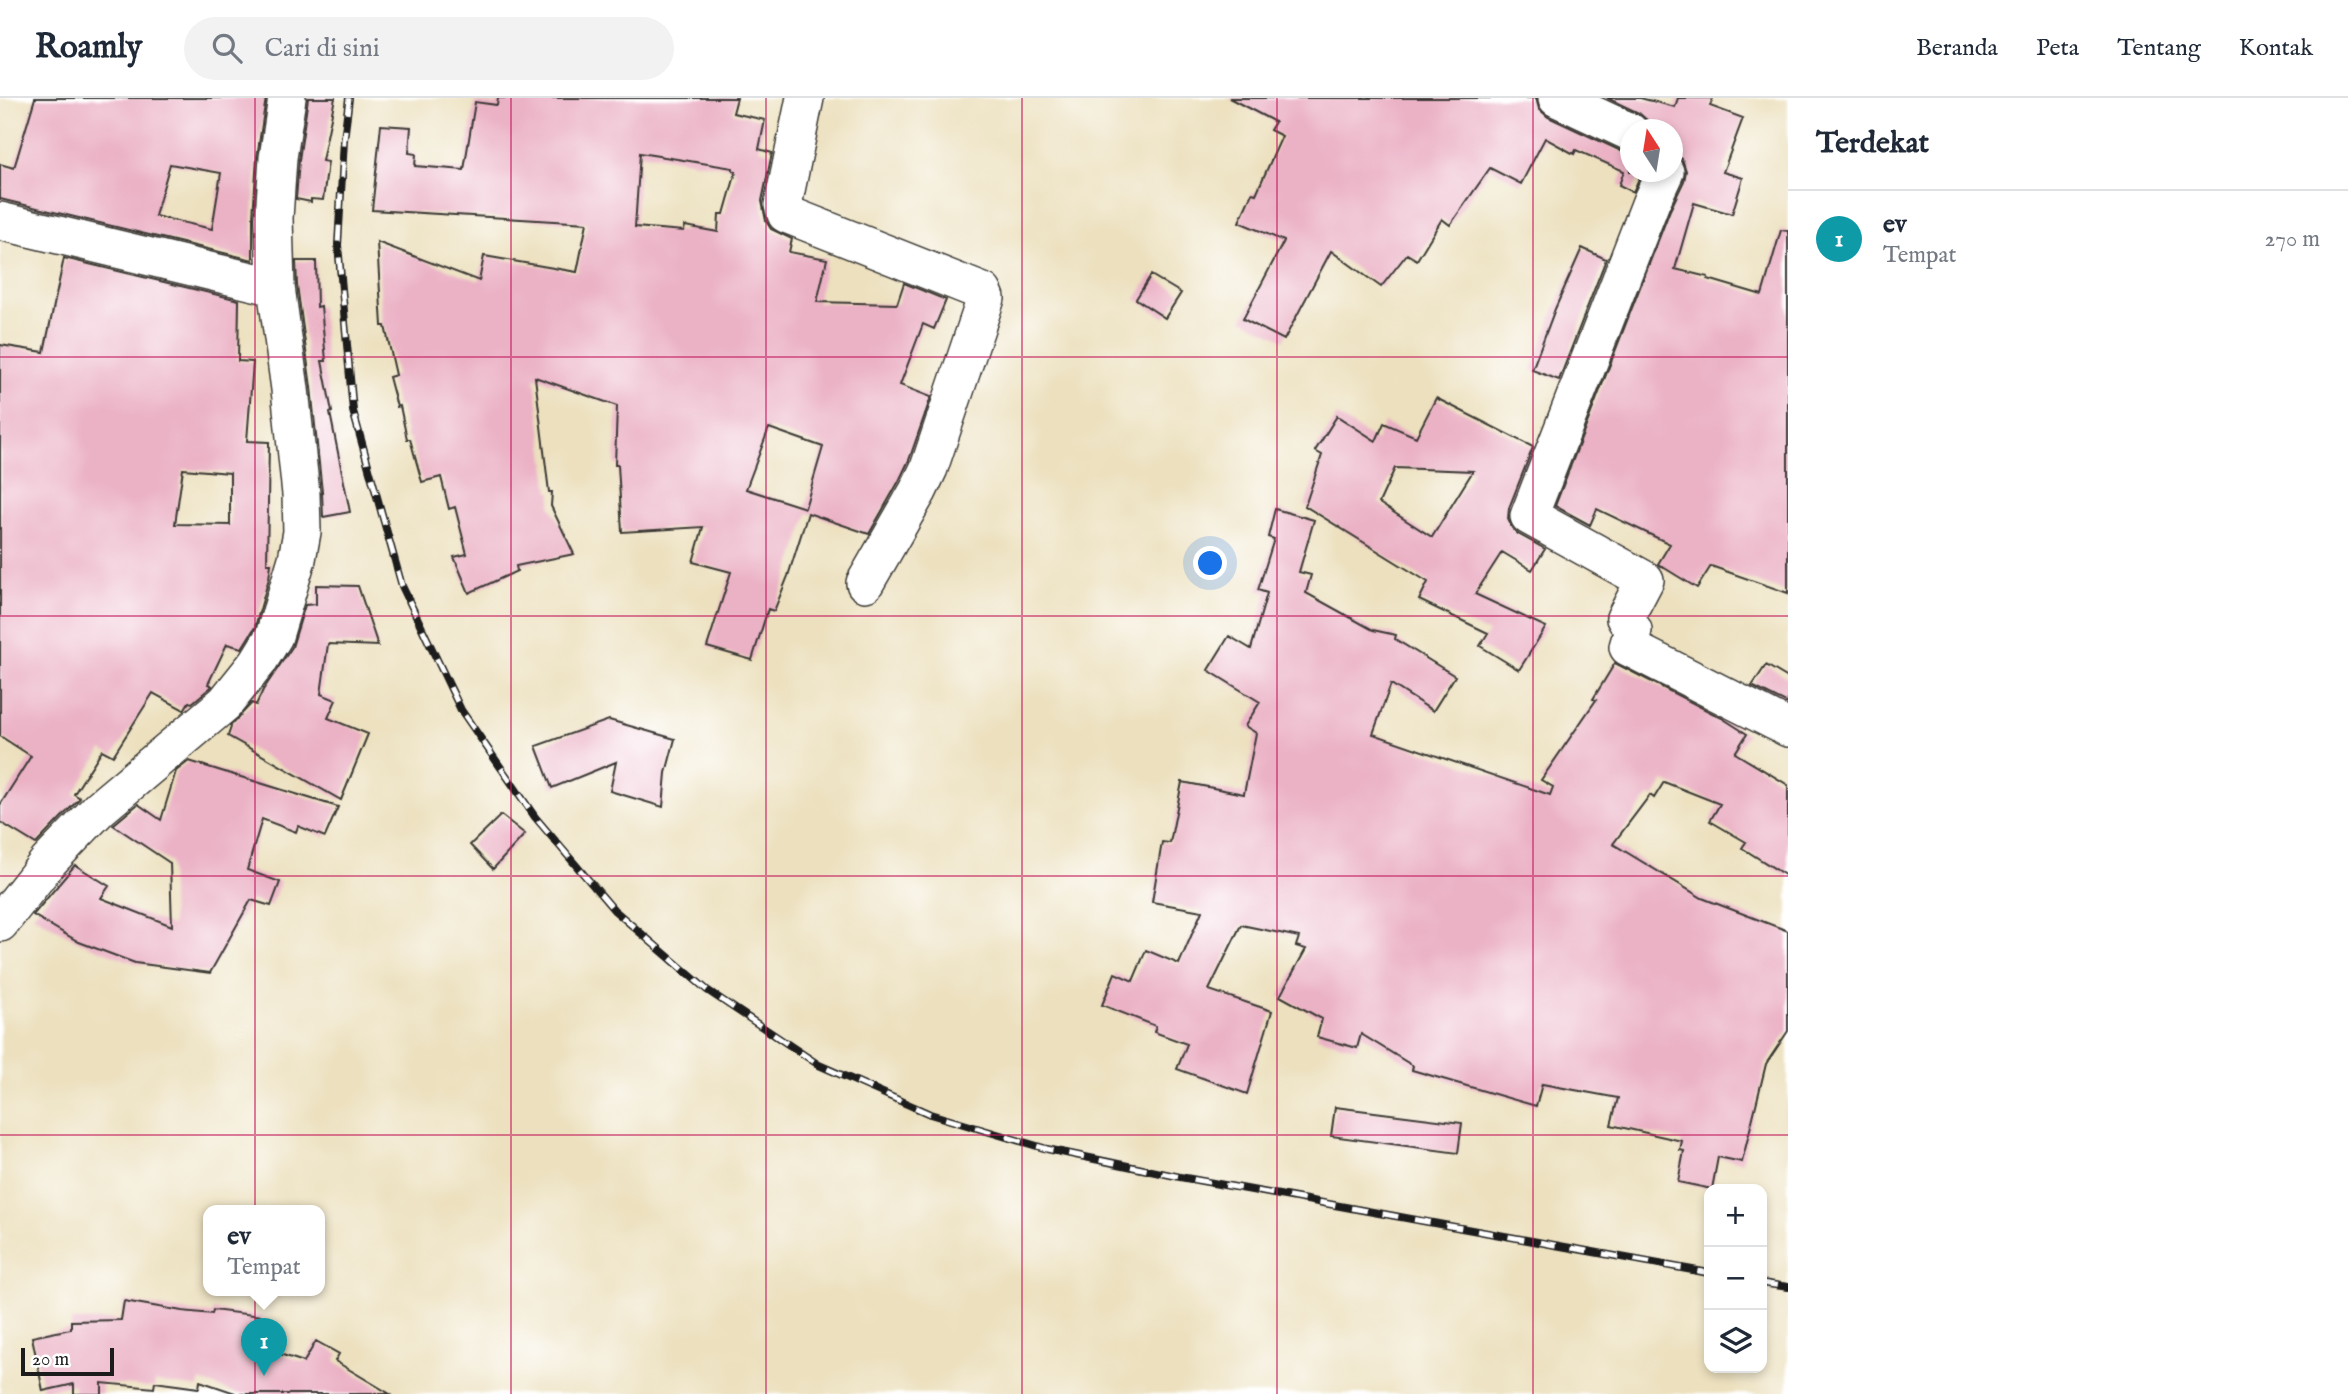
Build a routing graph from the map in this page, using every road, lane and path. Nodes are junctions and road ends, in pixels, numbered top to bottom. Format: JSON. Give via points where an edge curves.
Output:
{"nodes":[{"id":1,"x":287,"y":98,"type":"edge"},
{"id":2,"x":805,"y":98,"type":"edge"},
{"id":3,"x":1557,"y":98,"type":"edge"},
{"id":4,"x":1620,"y":127,"type":"edge"},
{"id":5,"x":1660,"y":182,"type":"edge"},
{"id":6,"x":0,"y":221,"type":"edge"},
{"id":7,"x":276,"y":287,"type":"junction"},
{"id":8,"x":865,"y":583,"type":"dead end"},
{"id":9,"x":1788,"y":728,"type":"edge"},
{"id":10,"x":0,"y":923,"type":"edge"}],
"edges":[{"from":1,"to":7,"type":"street","via":[[274,206]]},
{"from":2,"to":8,"type":"street","via":[[783,205],[786,214],[983,292],[986,298],[929,468]]},
{"from":3,"to":4,"type":"street"},
{"from":5,"to":9,"type":"street","via":[[1529,516],[1645,580],[1625,618],[1633,630],[1628,647]]},
{"from":6,"to":7,"type":"street"},
{"from":7,"to":10,"type":"street","via":[[302,532],[274,636],[225,703],[100,808],[48,862]]}]}
